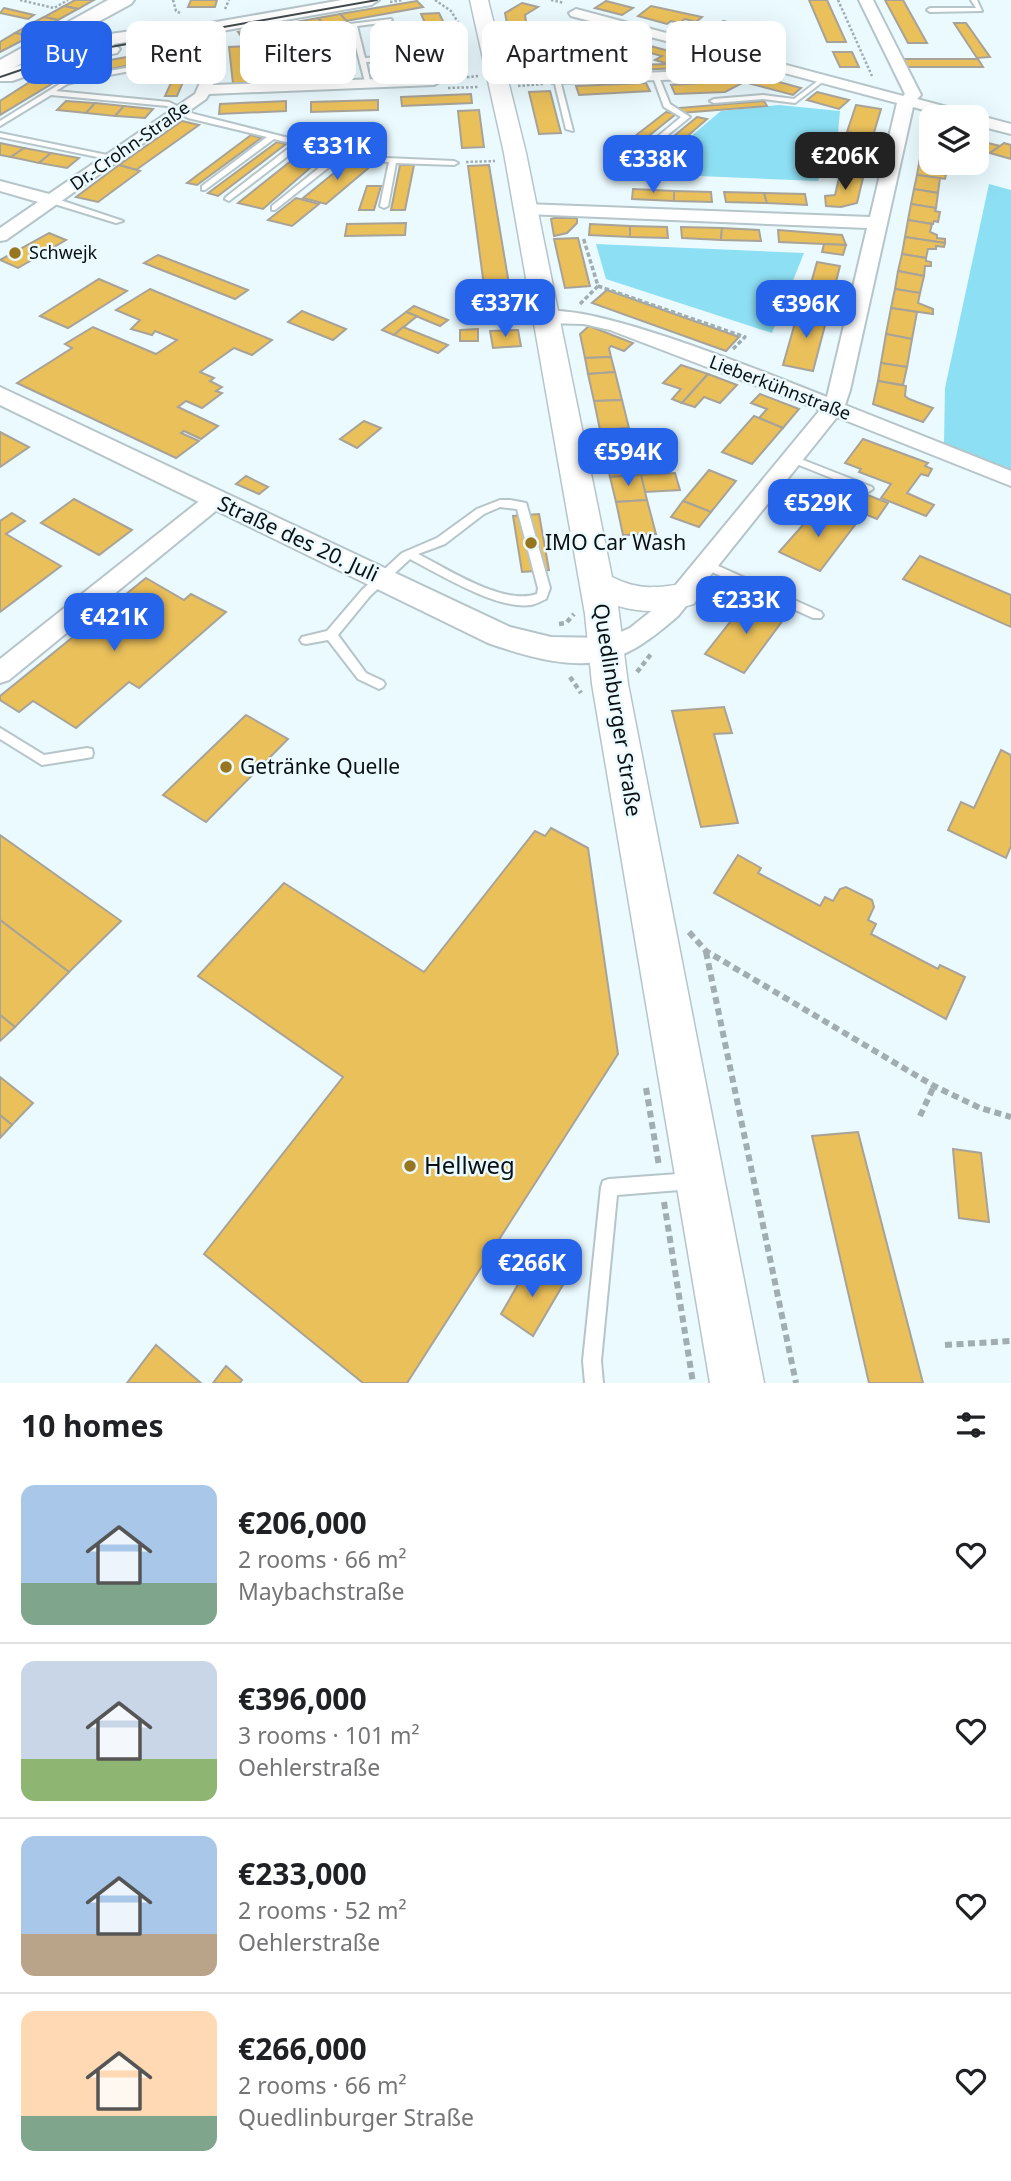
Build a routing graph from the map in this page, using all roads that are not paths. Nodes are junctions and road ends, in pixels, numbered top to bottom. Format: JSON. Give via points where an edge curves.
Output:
{"nodes":[{"id":1,"x":124,"y":0,"type":"edge"},
{"id":2,"x":371,"y":0,"type":"edge"},
{"id":3,"x":479,"y":0,"type":"edge"},
{"id":4,"x":866,"y":0,"type":"edge"},
{"id":5,"x":974,"y":0,"type":"edge"},
{"id":6,"x":447,"y":3,"type":"edge"},
{"id":7,"x":930,"y":10,"type":"dead end"},
{"id":8,"x":576,"y":13,"type":"dead end"},
{"id":9,"x":389,"y":20,"type":"dead end"},
{"id":10,"x":94,"y":21,"type":"edge"},
{"id":11,"x":485,"y":21,"type":"edge"},
{"id":12,"x":226,"y":24,"type":"edge"},
{"id":13,"x":482,"y":34,"type":"edge"},
{"id":14,"x":666,"y":37,"type":"edge"},
{"id":15,"x":126,"y":47,"type":"edge"},
{"id":16,"x":21,"y":60,"type":"edge"},
{"id":17,"x":363,"y":60,"type":"junction"},
{"id":18,"x":370,"y":60,"type":"edge"},
{"id":19,"x":786,"y":69,"type":"edge"},
{"id":20,"x":126,"y":70,"type":"edge"},
{"id":21,"x":2,"y":71,"type":"edge"},
{"id":22,"x":666,"y":76,"type":"edge"},
{"id":23,"x":652,"y":77,"type":"edge"},
{"id":24,"x":656,"y":77,"type":"junction"},
{"id":25,"x":823,"y":79,"type":"junction"},
{"id":26,"x":881,"y":82,"type":"road end"},
{"id":27,"x":206,"y":84,"type":"edge"},
{"id":28,"x":267,"y":84,"type":"edge"},
{"id":29,"x":384,"y":84,"type":"edge"},
{"id":30,"x":499,"y":84,"type":"edge"},
{"id":31,"x":558,"y":84,"type":"edge"},
{"id":32,"x":368,"y":85,"type":"junction"},
{"id":33,"x":266,"y":89,"type":"junction"},
{"id":34,"x":206,"y":90,"type":"junction"},
{"id":35,"x":50,"y":93,"type":"junction"},
{"id":36,"x":714,"y":101,"type":"dead end"},
{"id":37,"x":905,"y":102,"type":"junction"},
{"id":38,"x":919,"y":105,"type":"edge"},
{"id":39,"x":182,"y":110,"type":"junction"},
{"id":40,"x":989,"y":123,"type":"edge"},
{"id":41,"x":0,"y":124,"type":"edge"},
{"id":42,"x":570,"y":129,"type":"dead end"},
{"id":43,"x":1011,"y":129,"type":"edge"},
{"id":44,"x":0,"y":135,"type":"edge"},
{"id":45,"x":272,"y":137,"type":"junction"},
{"id":46,"x":659,"y":140,"type":"dead end"},
{"id":47,"x":299,"y":144,"type":"junction"},
{"id":48,"x":341,"y":155,"type":"junction"},
{"id":49,"x":112,"y":158,"type":"junction"},
{"id":50,"x":393,"y":161,"type":"junction"},
{"id":51,"x":454,"y":163,"type":"road end"},
{"id":52,"x":0,"y":186,"type":"edge"},
{"id":53,"x":205,"y":188,"type":"dead end"},
{"id":54,"x":229,"y":199,"type":"dead end"},
{"id":55,"x":51,"y":200,"type":"junction"},
{"id":56,"x":384,"y":206,"type":"dead end"},
{"id":57,"x":275,"y":208,"type":"dead end"},
{"id":58,"x":525,"y":209,"type":"junction"},
{"id":59,"x":119,"y":220,"type":"dead end"},
{"id":60,"x":878,"y":223,"type":"junction"},
{"id":61,"x":0,"y":236,"type":"edge"},
{"id":62,"x":555,"y":317,"type":"junction"},
{"id":63,"x":0,"y":394,"type":"edge"},
{"id":64,"x":833,"y":408,"type":"junction"},
{"id":65,"x":793,"y":459,"type":"junction"},
{"id":66,"x":1011,"y":479,"type":"edge"},
{"id":67,"x":867,"y":489,"type":"dead end"},
{"id":68,"x":215,"y":500,"type":"junction"},
{"id":69,"x":408,"y":554,"type":"junction"},
{"id":70,"x":707,"y":565,"type":"junction"},
{"id":71,"x":382,"y":579,"type":"junction"},
{"id":72,"x":596,"y":584,"type":"junction"},
{"id":73,"x":682,"y":596,"type":"junction"},
{"id":74,"x":817,"y":615,"type":"dead end"},
{"id":75,"x":331,"y":635,"type":"junction"},
{"id":76,"x":306,"y":640,"type":"dead end"},
{"id":77,"x":605,"y":650,"type":"junction"},
{"id":78,"x":0,"y":673,"type":"edge"},
{"id":79,"x":379,"y":684,"type":"dead end"},
{"id":80,"x":0,"y":733,"type":"edge"},
{"id":81,"x":87,"y":753,"type":"dead end"},
{"id":82,"x":700,"y":1180,"type":"junction"},
{"id":83,"x":594,"y":1383,"type":"edge"},
{"id":84,"x":737,"y":1383,"type":"edge"}],
"edges":[{"from":1,"to":10,"type":"main road"},
{"from":2,"to":12,"type":"street"},
{"from":3,"to":11,"type":"main road","name":"Quedlinburger Straße"},
{"from":4,"to":37,"type":"street","via":[[913,95]]},
{"from":5,"to":7,"type":"lane","via":[[980,10]]},
{"from":6,"to":13,"type":"main road"},
{"from":8,"to":14,"type":"street"},
{"from":9,"to":17,"type":"lane","via":[[353,24]]},
{"from":15,"to":21,"type":"street"},
{"from":16,"to":21,"type":"main road"},
{"from":17,"to":18,"type":"lane"},
{"from":17,"to":32,"type":"lane"},
{"from":19,"to":25,"type":"street"},
{"from":20,"to":35,"type":"lane","via":[[81,78]]},
{"from":22,"to":24,"type":"street"},
{"from":23,"to":24,"type":"street"},
{"from":24,"to":46,"type":"lane","via":[[667,105],[686,117]]},
{"from":25,"to":36,"type":"lane","via":[[795,101],[763,97]]},
{"from":25,"to":37,"type":"street"},
{"from":26,"to":37,"type":"street"},
{"from":27,"to":34,"type":"street","name":"Dr.-Crohn-Straße"},
{"from":28,"to":33,"type":"lane"},
{"from":29,"to":32,"type":"street"},
{"from":30,"to":58,"type":"main road","name":"Quedlinburger Straße"},
{"from":31,"to":42,"type":"lane"},
{"from":32,"to":33,"type":"street"},
{"from":33,"to":34,"type":"street"},
{"from":34,"to":39,"type":"street","name":"Dr.-Crohn-Straße"},
{"from":35,"to":39,"type":"lane","via":[[169,104]]},
{"from":35,"to":41,"type":"lane"},
{"from":37,"to":38,"type":"street"},
{"from":37,"to":60,"type":"street"},
{"from":39,"to":45,"type":"lane"},
{"from":39,"to":49,"type":"street","name":"Dr.-Crohn-Straße"},
{"from":40,"to":43,"type":"street"},
{"from":44,"to":49,"type":"lane"},
{"from":45,"to":47,"type":"lane"},
{"from":45,"to":53,"type":"lane"},
{"from":47,"to":48,"type":"lane"},
{"from":47,"to":54,"type":"lane"},
{"from":48,"to":50,"type":"lane"},
{"from":48,"to":57,"type":"lane"},
{"from":49,"to":55,"type":"street","name":"Dr.-Crohn-Straße"},
{"from":50,"to":51,"type":"lane"},
{"from":50,"to":56,"type":"lane"},
{"from":52,"to":55,"type":"street"},
{"from":55,"to":59,"type":"lane"},
{"from":55,"to":61,"type":"street","name":"Dr.-Crohn-Straße"},
{"from":58,"to":60,"type":"street"},
{"from":58,"to":62,"type":"main road","name":"Quedlinburger Straße"},
{"from":60,"to":64,"type":"street"},
{"from":62,"to":64,"type":"street","name":"Lieberkühnstraße","via":[[617,326]]},
{"from":62,"to":72,"type":"main road","name":"Quedlinburger Straße"},
{"from":63,"to":68,"type":"street","name":"Straße des 20. Juli"},
{"from":64,"to":65,"type":"street"},
{"from":64,"to":66,"type":"street","name":"Lieberkühnstraße"},
{"from":65,"to":67,"type":"lane"},
{"from":65,"to":70,"type":"street"},
{"from":68,"to":71,"type":"street","name":"Straße des 20. Juli"},
{"from":68,"to":78,"type":"street"},
{"from":69,"to":69,"type":"lane","via":[[500,598],[534,602],[542,596],[544,588],[522,506],[508,502],[484,507],[445,539]]},
{"from":69,"to":71,"type":"lane"},
{"from":70,"to":73,"type":"street"},
{"from":70,"to":74,"type":"lane"},
{"from":71,"to":75,"type":"lane"},
{"from":71,"to":77,"type":"street","name":"Straße des 20. Juli","via":[[522,643],[566,652]]},
{"from":72,"to":73,"type":"main road","via":[[635,600],[659,602]]},
{"from":72,"to":77,"type":"main road","name":"Quedlinburger Straße"},
{"from":73,"to":77,"type":"street","via":[[639,635]]},
{"from":75,"to":76,"type":"lane"},
{"from":75,"to":79,"type":"lane","via":[[362,676]]},
{"from":77,"to":82,"type":"main road","name":"Quedlinburger Straße"},
{"from":80,"to":81,"type":"lane","via":[[41,760]]},
{"from":82,"to":83,"type":"lane","via":[[608,1187],[592,1361]]},
{"from":82,"to":84,"type":"main road","name":"Quedlinburger Straße"}]}
